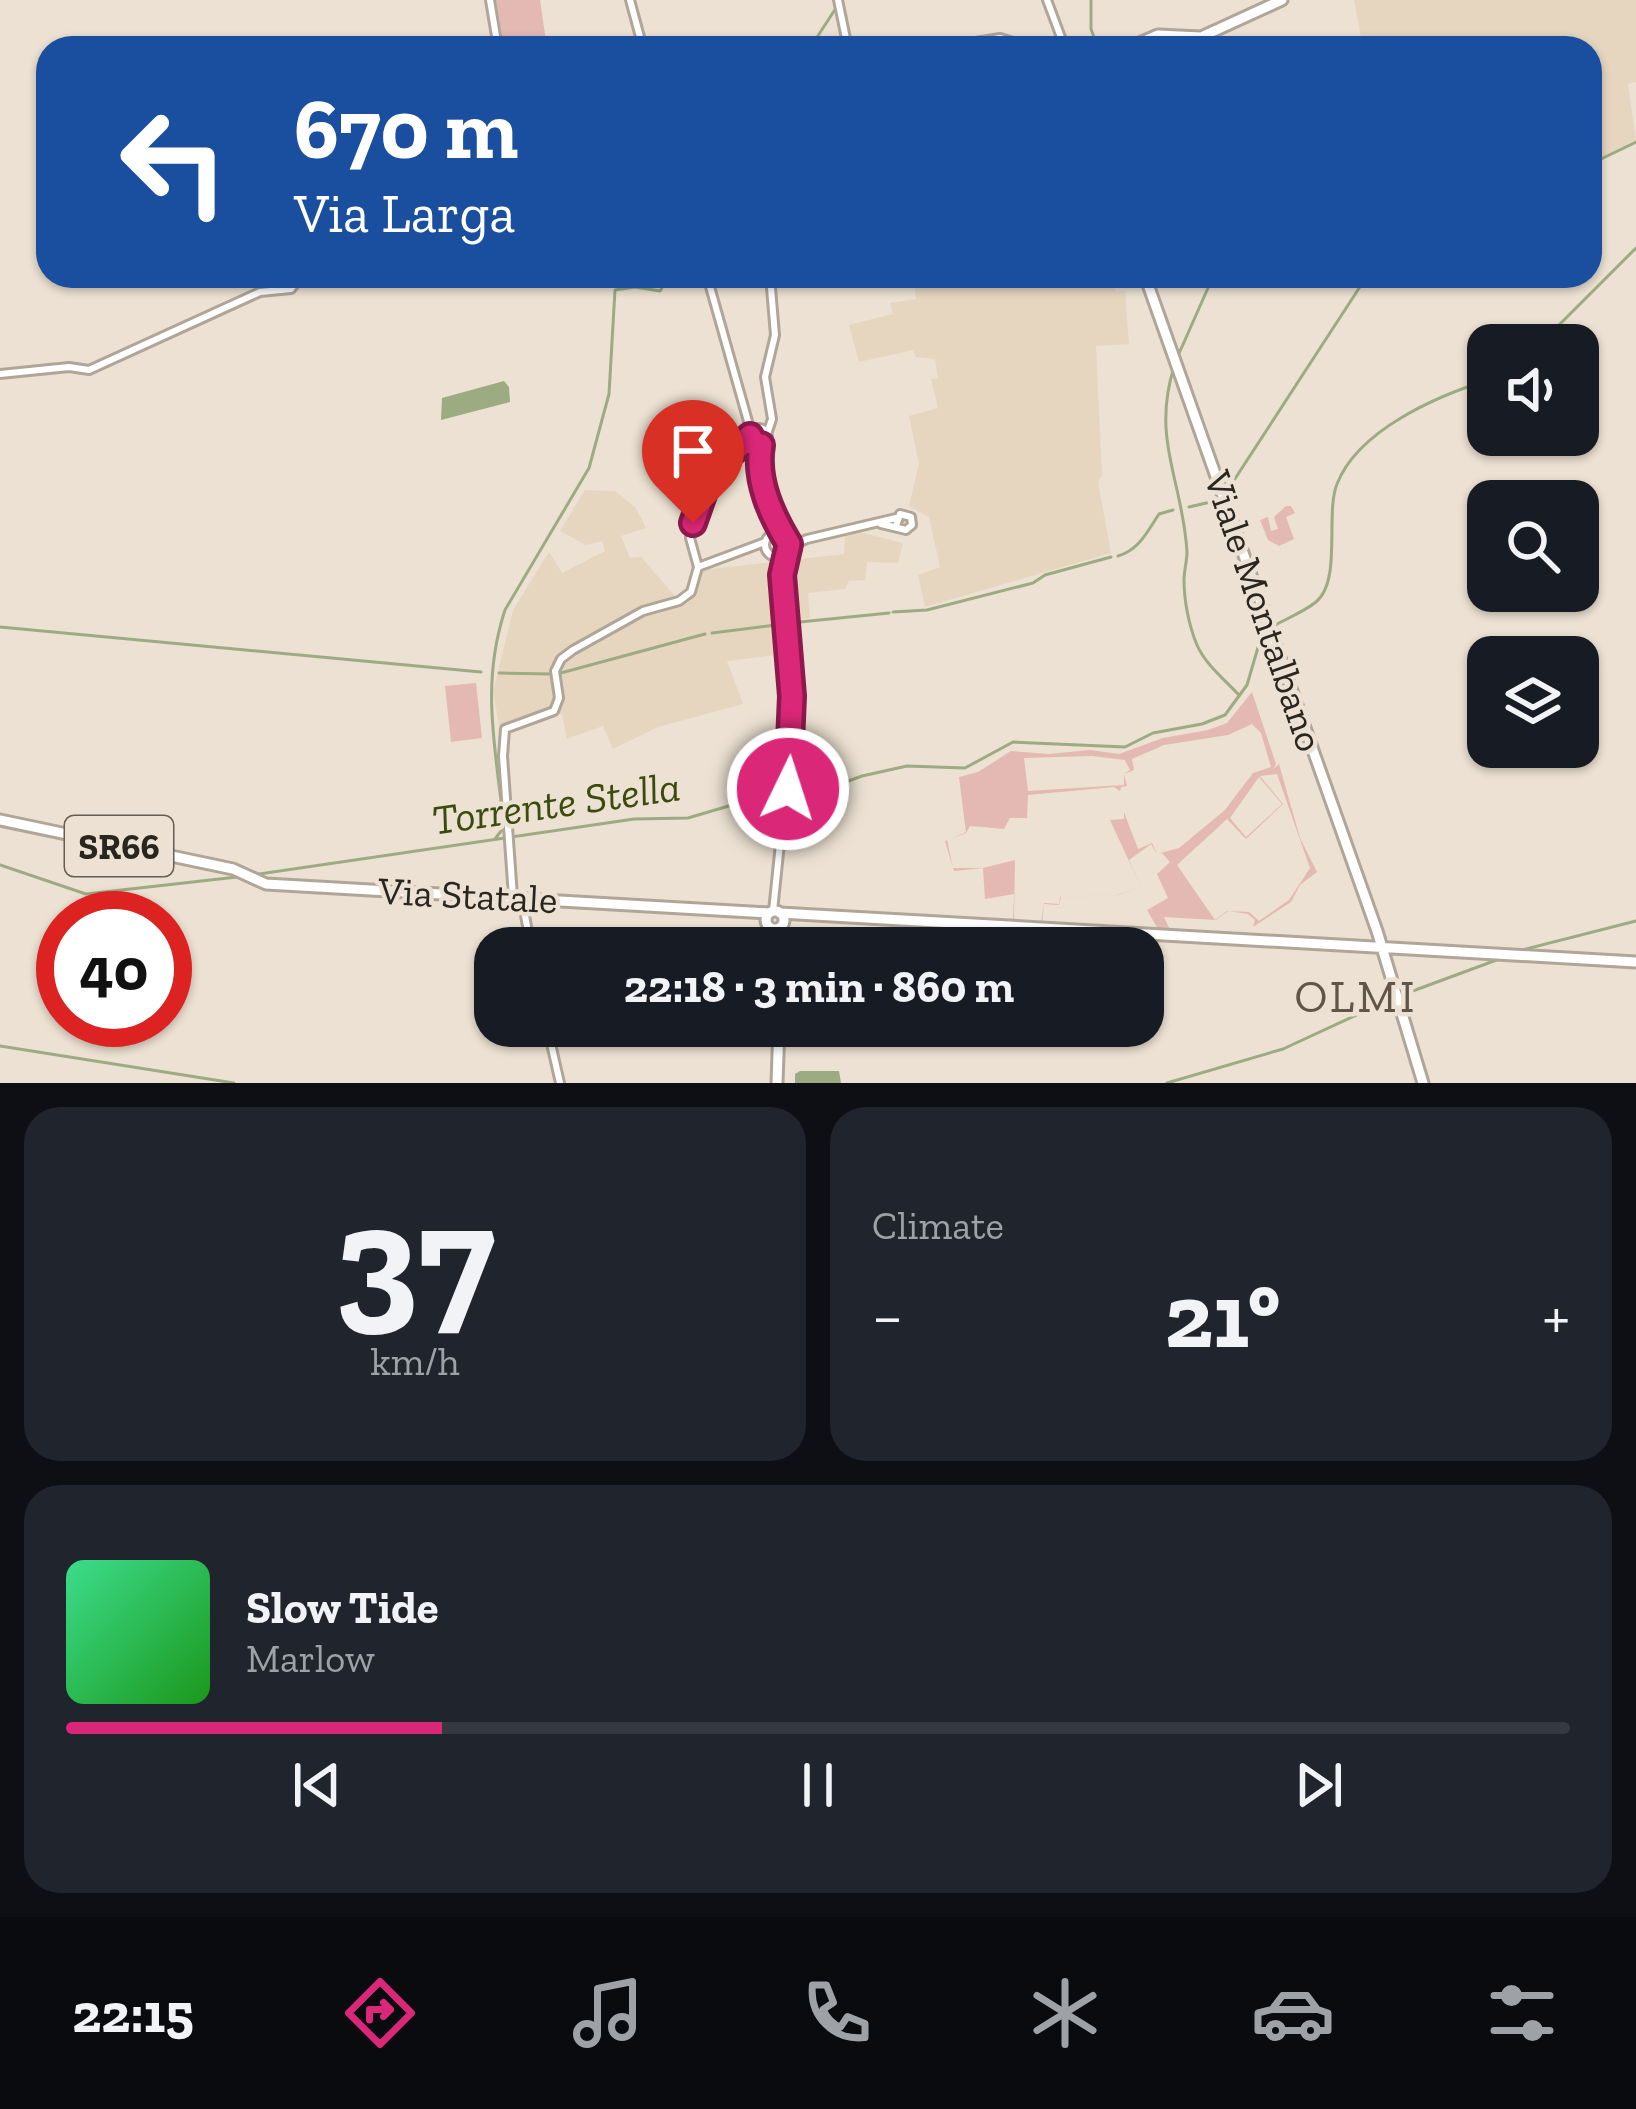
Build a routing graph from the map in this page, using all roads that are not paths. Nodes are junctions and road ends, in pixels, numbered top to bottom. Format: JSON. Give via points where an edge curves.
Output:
{"nodes":[{"id":1,"x":490,"y":0,"type":"edge"},
{"id":2,"x":630,"y":0,"type":"edge"},
{"id":3,"x":838,"y":0,"type":"edge"},
{"id":4,"x":1047,"y":0,"type":"edge"},
{"id":5,"x":1282,"y":0,"type":"edge"},
{"id":6,"x":496,"y":36,"type":"edge"},
{"id":7,"x":640,"y":36,"type":"edge"},
{"id":8,"x":846,"y":36,"type":"edge"},
{"id":9,"x":1060,"y":36,"type":"edge"},
{"id":10,"x":1203,"y":36,"type":"edge"},
{"id":11,"x":292,"y":288,"type":"edge"},
{"id":12,"x":710,"y":288,"type":"edge"},
{"id":13,"x":771,"y":288,"type":"edge"},
{"id":14,"x":1149,"y":288,"type":"edge"},
{"id":15,"x":0,"y":374,"type":"edge"},
{"id":16,"x":755,"y":437,"type":"junction"},
{"id":17,"x":771,"y":516,"type":"junction"},
{"id":18,"x":896,"y":522,"type":"dead end"},
{"id":19,"x":783,"y":535,"type":"junction"},
{"id":20,"x":806,"y":538,"type":"junction"},
{"id":21,"x":692,"y":546,"type":"junction"},
{"id":22,"x":769,"y":546,"type":"junction"},
{"id":23,"x":786,"y":551,"type":"junction"},
{"id":24,"x":716,"y":558,"type":"junction"},
{"id":25,"x":698,"y":567,"type":"junction"},
{"id":26,"x":782,"y":575,"type":"junction"},
{"id":27,"x":0,"y":820,"type":"edge"},
{"id":28,"x":517,"y":898,"type":"junction"},
{"id":29,"x":775,"y":921,"type":"edge"},
{"id":30,"x":525,"y":927,"type":"edge"},
{"id":31,"x":1377,"y":931,"type":"junction"},
{"id":32,"x":1361,"y":946,"type":"junction"},
{"id":33,"x":1380,"y":946,"type":"junction"},
{"id":34,"x":1636,"y":962,"type":"edge"},
{"id":35,"x":552,"y":1047,"type":"edge"},
{"id":36,"x":778,"y":1047,"type":"edge"},
{"id":37,"x":560,"y":1083,"type":"edge"},
{"id":38,"x":777,"y":1083,"type":"edge"},
{"id":39,"x":1423,"y":1083,"type":"edge"}],
"edges":[{"from":1,"to":6,"type":"street"},
{"from":2,"to":7,"type":"street"},
{"from":3,"to":8,"type":"street"},
{"from":4,"to":9,"type":"street"},
{"from":5,"to":10,"type":"main road"},
{"from":11,"to":15,"type":"street","via":[[260,292],[89,370]]},
{"from":12,"to":16,"type":"street"},
{"from":13,"to":16,"type":"street","via":[[775,335],[765,377],[772,421]]},
{"from":14,"to":31,"type":"main road","name":"Viale Montalbano"},
{"from":16,"to":17,"type":"street"},
{"from":16,"to":21,"type":"street","via":[[705,485]]},
{"from":17,"to":19,"type":"street"},
{"from":17,"to":22,"type":"street"},
{"from":18,"to":20,"type":"street"},
{"from":19,"to":20,"type":"street"},
{"from":19,"to":22,"type":"street"},
{"from":19,"to":23,"type":"street"},
{"from":20,"to":23,"type":"street"},
{"from":21,"to":24,"type":"street"},
{"from":21,"to":25,"type":"street"},
{"from":22,"to":23,"type":"street"},
{"from":22,"to":24,"type":"street"},
{"from":22,"to":26,"type":"street"},
{"from":23,"to":26,"type":"street"},
{"from":24,"to":25,"type":"street"},
{"from":25,"to":28,"type":"street","via":[[685,598],[643,611],[561,659],[554,711],[506,727]]},
{"from":26,"to":29,"type":"street","via":[[792,696]]},
{"from":27,"to":28,"type":"main road","name":"Via Statale","number":"SR66","via":[[255,881]]},
{"from":28,"to":29,"type":"main road","name":"Via Statale","number":"SR66","via":[[753,910]]},
{"from":28,"to":30,"type":"street"},
{"from":29,"to":32,"type":"main road","via":[[793,913]]},
{"from":31,"to":32,"type":"main road"},
{"from":31,"to":33,"type":"main road","name":"Viale Montalbano"},
{"from":32,"to":33,"type":"main road"},
{"from":33,"to":34,"type":"main road"},
{"from":33,"to":39,"type":"main road","name":"Viale Montalbano"},
{"from":35,"to":37,"type":"street"},
{"from":36,"to":38,"type":"main road"}]}
